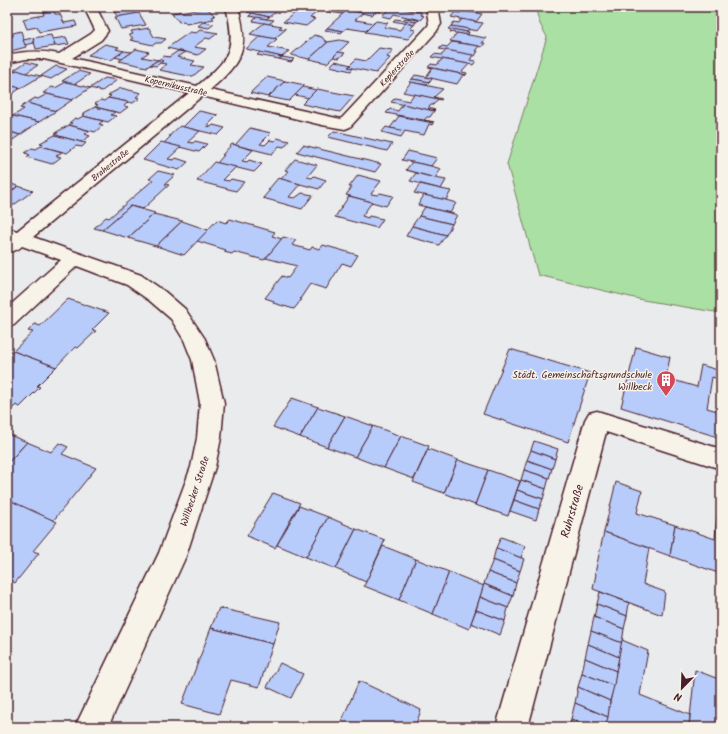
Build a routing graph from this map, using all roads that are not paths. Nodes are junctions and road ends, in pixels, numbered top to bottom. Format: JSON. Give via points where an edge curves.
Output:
{"nodes":[{"id":1,"x":90,"y":7,"type":"edge"},
{"id":2,"x":232,"y":7,"type":"edge"},
{"id":3,"x":432,"y":7,"type":"edge"},
{"id":4,"x":7,"y":59,"type":"edge"},
{"id":5,"x":61,"y":59,"type":"junction"},
{"id":6,"x":200,"y":92,"type":"junction"},
{"id":7,"x":345,"y":124,"type":"joint"},
{"id":8,"x":12,"y":241,"type":"edge"},
{"id":9,"x":75,"y":258,"type":"junction"},
{"id":10,"x":7,"y":320,"type":"edge"},
{"id":11,"x":721,"y":459,"type":"edge"},
{"id":12,"x":91,"y":727,"type":"edge"},
{"id":13,"x":512,"y":727,"type":"edge"}],
"edges":[{"from":1,"to":5,"type":"street","via":[[102,31]]},
{"from":2,"to":6,"type":"street","via":[[238,24],[238,42],[232,61]]},
{"from":3,"to":7,"type":"street","name":"Keplerstraße","via":[[435,24],[432,29]]},
{"from":4,"to":5,"type":"street","name":"Kopernikusstraße","via":[[44,55]]},
{"from":5,"to":6,"type":"street","name":"Kopernikusstraße"},
{"from":6,"to":7,"type":"street","name":"Kopernikusstraße"},
{"from":6,"to":8,"type":"street","name":"Brahestraße"},
{"from":8,"to":9,"type":"street","name":"Willbecker Straße"},
{"from":9,"to":10,"type":"street"},
{"from":9,"to":12,"type":"street","name":"Willbecker Straße","via":[[134,280],[178,314],[204,360],[212,403],[204,467],[172,556]]},
{"from":11,"to":13,"type":"street","name":"Ruhrstraße","via":[[597,420]]}]}
